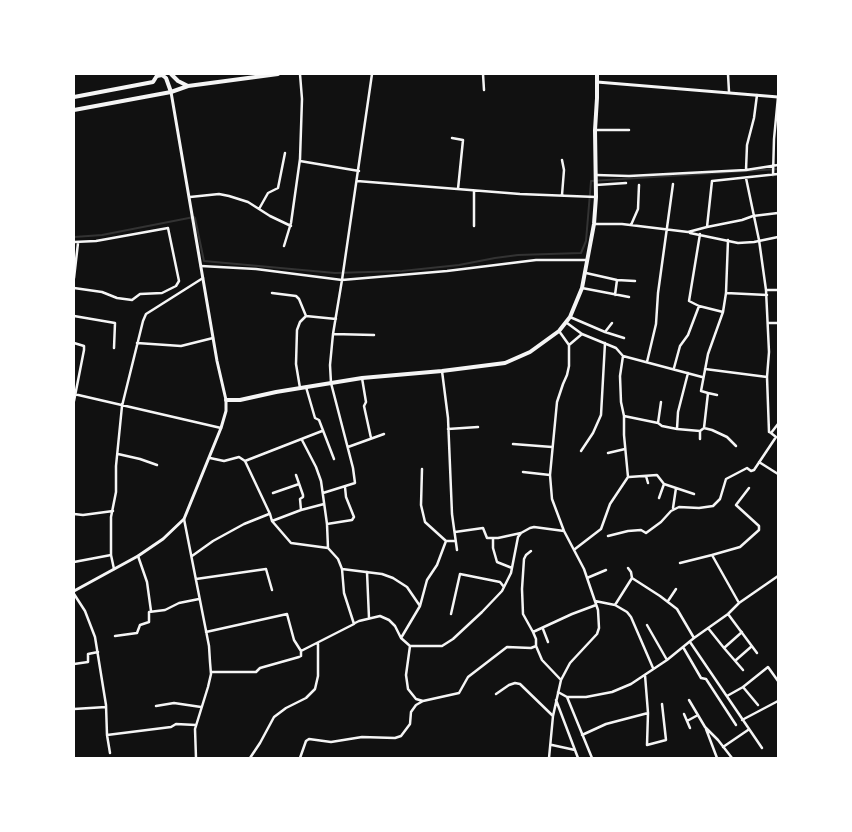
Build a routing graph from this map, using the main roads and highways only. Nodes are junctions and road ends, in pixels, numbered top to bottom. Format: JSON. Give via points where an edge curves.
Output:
{"nodes":[{"id":1,"x":170,"y":74,"type":"edge"},
{"id":2,"x":271,"y":74,"type":"edge"},
{"id":3,"x":278,"y":74,"type":"edge"},
{"id":4,"x":597,"y":74,"type":"edge"},
{"id":5,"x":156,"y":76,"type":"edge"},
{"id":6,"x":168,"y":82,"type":"junction"},
{"id":7,"x":188,"y":86,"type":"junction"},
{"id":8,"x":171,"y":92,"type":"junction"},
{"id":9,"x":74,"y":97,"type":"edge"},
{"id":10,"x":74,"y":110,"type":"edge"},
{"id":11,"x":226,"y":400,"type":"road end"}],
"edges":[{"from":1,"to":6,"type":"main road"},
{"from":1,"to":7,"type":"main road"},
{"from":2,"to":3,"type":"main road"},
{"from":2,"to":7,"type":"main road"},
{"from":4,"to":11,"type":"main road","via":[[594,224],[582,288],[560,332],[515,360],[498,364],[362,378]]},
{"from":5,"to":6,"type":"main road","via":[[164,76]]},
{"from":5,"to":9,"type":"main road","via":[[153,82]]},
{"from":6,"to":8,"type":"main road"},
{"from":7,"to":8,"type":"main road"},
{"from":8,"to":10,"type":"main road"}]}
